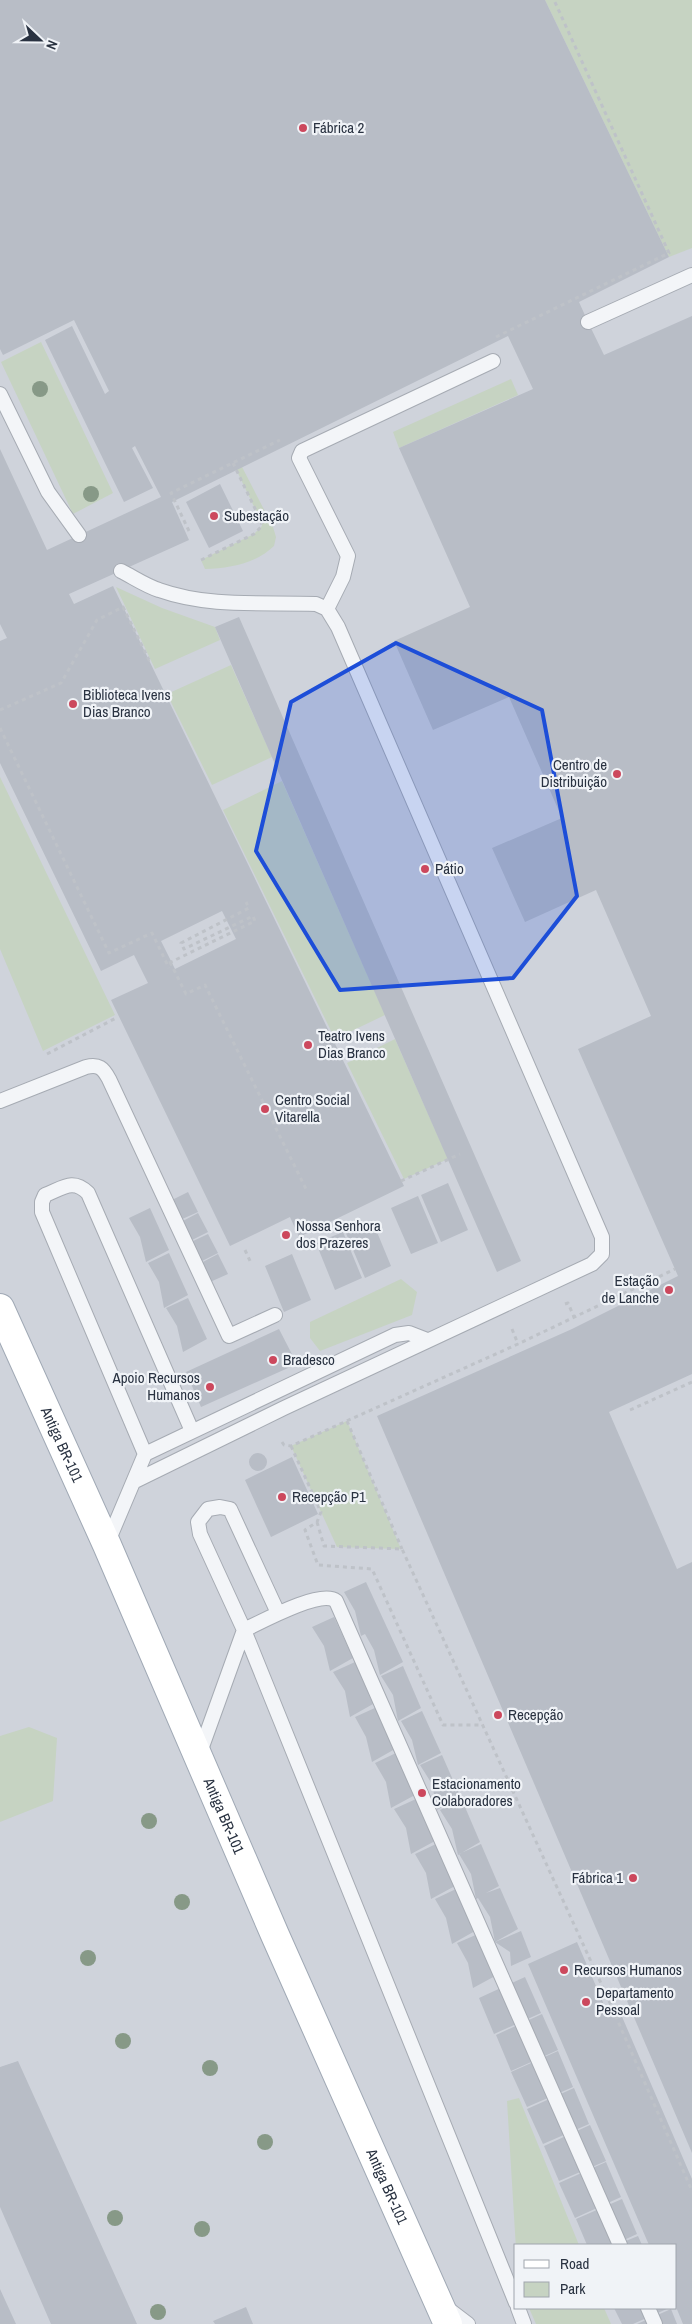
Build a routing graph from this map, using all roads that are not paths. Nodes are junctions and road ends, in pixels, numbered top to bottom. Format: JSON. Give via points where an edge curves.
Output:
{"nodes":[{"id":1,"x":692,"y":275,"type":"edge"},
{"id":2,"x":588,"y":322,"type":"dead end"},
{"id":3,"x":493,"y":361,"type":"dead end"},
{"id":4,"x":0,"y":394,"type":"edge"},
{"id":5,"x":80,"y":534,"type":"dead end"},
{"id":6,"x":121,"y":571,"type":"dead end"},
{"id":7,"x":327,"y":609,"type":"junction"},
{"id":8,"x":0,"y":1102,"type":"edge"},
{"id":9,"x":0,"y":1308,"type":"edge"},
{"id":10,"x":275,"y":1314,"type":"dead end"},
{"id":11,"x":428,"y":1340,"type":"junction"},
{"id":12,"x":192,"y":1431,"type":"junction"},
{"id":13,"x":145,"y":1454,"type":"junction"},
{"id":14,"x":135,"y":1481,"type":"junction"},
{"id":15,"x":107,"y":1545,"type":"junction"},
{"id":16,"x":278,"y":1613,"type":"junction"},
{"id":17,"x":244,"y":1630,"type":"junction"},
{"id":18,"x":198,"y":1758,"type":"junction"},
{"id":19,"x":620,"y":2244,"type":"edge"},
{"id":20,"x":514,"y":2298,"type":"edge"},
{"id":21,"x":518,"y":2309,"type":"edge"},
{"id":22,"x":648,"y":2309,"type":"edge"},
{"id":23,"x":443,"y":2313,"type":"edge"},
{"id":24,"x":468,"y":2324,"type":"edge"},
{"id":25,"x":524,"y":2324,"type":"edge"},
{"id":26,"x":655,"y":2324,"type":"edge"}],
"edges":[{"from":1,"to":2,"type":"lane"},
{"from":3,"to":7,"type":"lane","via":[[302,451],[300,458],[348,556],[343,577]]},
{"from":4,"to":5,"type":"lane","via":[[48,492]]},
{"from":6,"to":7,"type":"lane","via":[[157,590],[186,598],[236,604],[316,604]]},
{"from":7,"to":11,"type":"lane","via":[[338,627],[602,1237],[602,1254],[592,1264]]},
{"from":8,"to":10,"type":"lane","via":[[86,1067],[102,1067],[229,1336]]},
{"from":9,"to":15,"type":"main road","name":"Antiga BR-101"},
{"from":11,"to":12,"type":"lane","via":[[409,1333],[395,1335]]},
{"from":11,"to":14,"type":"lane"},
{"from":12,"to":13,"type":"lane"},
{"from":12,"to":13,"type":"lane","via":[[88,1193],[81,1186],[72,1184],[45,1195],[42,1212]]},
{"from":13,"to":14,"type":"lane"},
{"from":14,"to":15,"type":"lane"},
{"from":15,"to":18,"type":"main road","name":"Antiga BR-101"},
{"from":16,"to":17,"type":"lane"},
{"from":16,"to":17,"type":"lane","via":[[230,1510],[220,1507],[208,1509],[198,1522],[200,1534]]},
{"from":16,"to":19,"type":"lane","via":[[292,1606],[324,1599],[333,1599],[338,1604]]},
{"from":17,"to":18,"type":"lane"},
{"from":17,"to":20,"type":"lane"},
{"from":18,"to":23,"type":"main road","name":"Antiga BR-101"},
{"from":21,"to":25,"type":"lane"},
{"from":22,"to":26,"type":"lane"},
{"from":23,"to":24,"type":"lane"}]}
